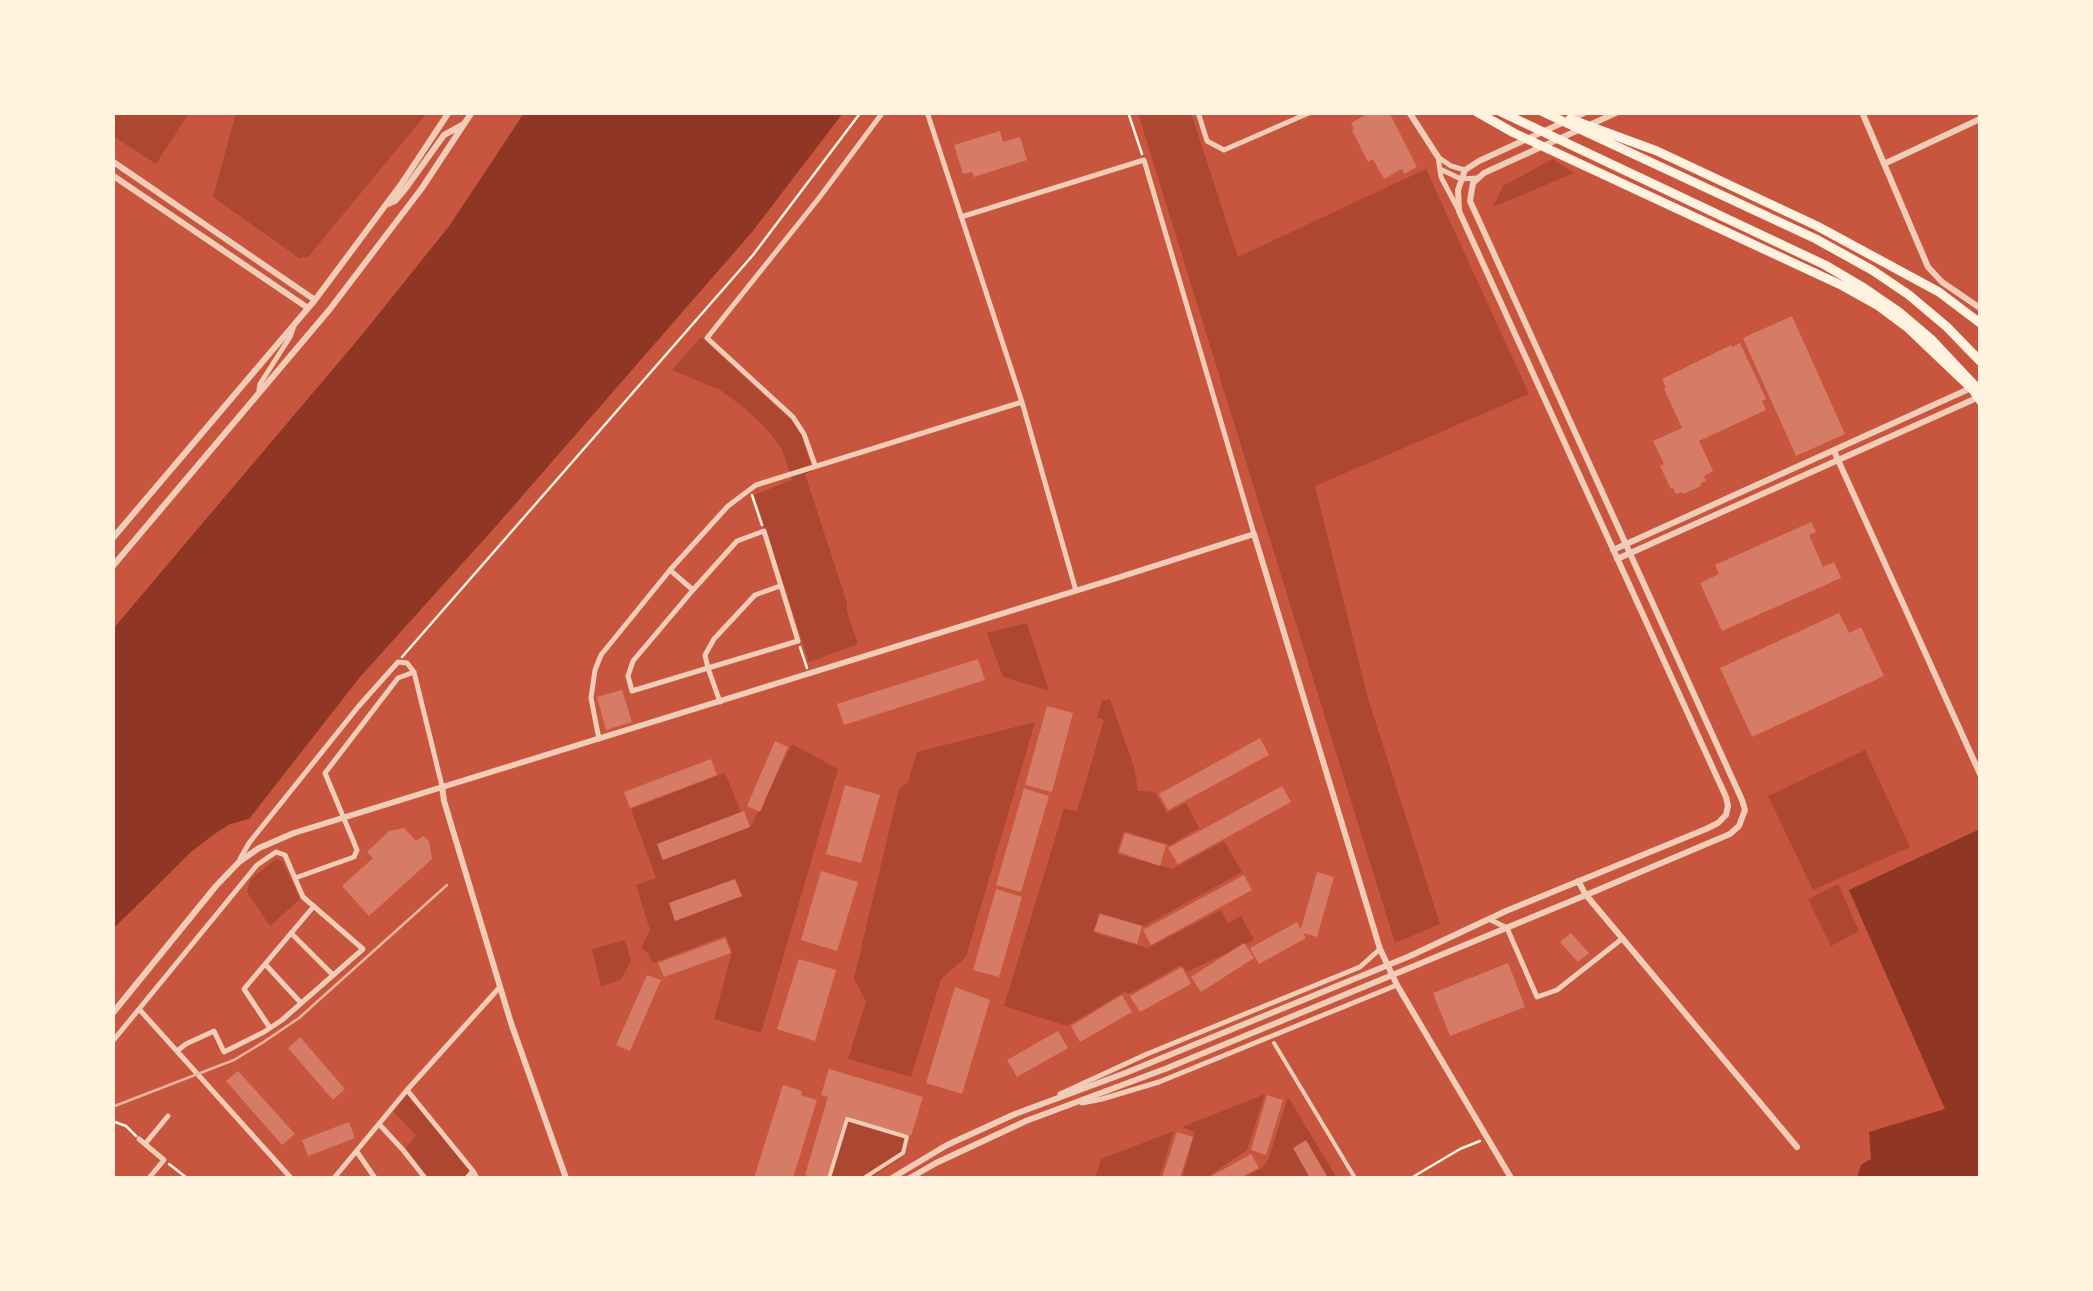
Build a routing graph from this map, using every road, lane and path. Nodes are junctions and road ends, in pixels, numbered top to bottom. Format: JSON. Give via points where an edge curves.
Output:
{"nodes":[{"id":1,"x":449,"y":112,"type":"edge"},
{"id":2,"x":472,"y":112,"type":"edge"},
{"id":3,"x":861,"y":112,"type":"edge"},
{"id":4,"x":883,"y":112,"type":"edge"},
{"id":5,"x":928,"y":112,"type":"edge"},
{"id":6,"x":1128,"y":112,"type":"edge"},
{"id":7,"x":1198,"y":112,"type":"edge"},
{"id":8,"x":1312,"y":112,"type":"edge"},
{"id":9,"x":1409,"y":112,"type":"edge"},
{"id":10,"x":1477,"y":112,"type":"edge"},
{"id":11,"x":1500,"y":112,"type":"edge"},
{"id":12,"x":1543,"y":112,"type":"edge"},
{"id":13,"x":1553,"y":112,"type":"edge"},
{"id":14,"x":1586,"y":112,"type":"edge"},
{"id":15,"x":1618,"y":112,"type":"edge"},
{"id":16,"x":1862,"y":112,"type":"edge"},
{"id":17,"x":1980,"y":119,"type":"edge"},
{"id":18,"x":465,"y":124,"type":"junction"},
{"id":19,"x":1438,"y":157,"type":"junction"},
{"id":20,"x":112,"y":160,"type":"edge"},
{"id":21,"x":1144,"y":160,"type":"junction"},
{"id":22,"x":1886,"y":163,"type":"junction"},
{"id":23,"x":1440,"y":170,"type":"junction"},
{"id":24,"x":1465,"y":170,"type":"junction"},
{"id":25,"x":112,"y":175,"type":"edge"},
{"id":26,"x":1478,"y":178,"type":"junction"},
{"id":27,"x":1462,"y":179,"type":"junction"},
{"id":28,"x":384,"y":206,"type":"junction"},
{"id":29,"x":1459,"y":210,"type":"junction"},
{"id":30,"x":961,"y":217,"type":"junction"},
{"id":31,"x":315,"y":300,"type":"junction"},
{"id":32,"x":308,"y":308,"type":"junction"},
{"id":33,"x":1980,"y":308,"type":"edge"},
{"id":34,"x":295,"y":323,"type":"junction"},
{"id":35,"x":1980,"y":323,"type":"edge"},
{"id":36,"x":1980,"y":361,"type":"edge"},
{"id":37,"x":1978,"y":393,"type":"edge"},
{"id":38,"x":258,"y":394,"type":"junction"},
{"id":39,"x":1022,"y":402,"type":"junction"},
{"id":40,"x":1834,"y":450,"type":"junction"},
{"id":41,"x":1838,"y":460,"type":"junction"},
{"id":42,"x":815,"y":465,"type":"junction"},
{"id":43,"x":750,"y":489,"type":"junction"},
{"id":44,"x":764,"y":532,"type":"junction"},
{"id":45,"x":1254,"y":534,"type":"junction"},
{"id":46,"x":112,"y":539,"type":"edge"},
{"id":47,"x":1629,"y":548,"type":"junction"},
{"id":48,"x":1613,"y":550,"type":"junction"},
{"id":49,"x":1617,"y":559,"type":"junction"},
{"id":50,"x":112,"y":567,"type":"edge"},
{"id":51,"x":670,"y":570,"type":"junction"},
{"id":52,"x":780,"y":586,"type":"junction"},
{"id":53,"x":693,"y":590,"type":"junction"},
{"id":54,"x":1076,"y":591,"type":"junction"},
{"id":55,"x":803,"y":656,"type":"dead end"},
{"id":56,"x":398,"y":662,"type":"junction"},
{"id":57,"x":805,"y":662,"type":"dead end"},
{"id":58,"x":708,"y":668,"type":"junction"},
{"id":59,"x":414,"y":672,"type":"junction"},
{"id":60,"x":720,"y":702,"type":"junction"},
{"id":61,"x":599,"y":740,"type":"junction"},
{"id":62,"x":1980,"y":774,"type":"edge"},
{"id":63,"x":442,"y":786,"type":"junction"},
{"id":64,"x":343,"y":816,"type":"junction"},
{"id":65,"x":239,"y":862,"type":"junction"},
{"id":66,"x":295,"y":878,"type":"junction"},
{"id":67,"x":1578,"y":881,"type":"junction"},
{"id":68,"x":1586,"y":895,"type":"junction"},
{"id":69,"x":314,"y":906,"type":"junction"},
{"id":70,"x":1490,"y":919,"type":"junction"},
{"id":71,"x":1508,"y":928,"type":"junction"},
{"id":72,"x":291,"y":933,"type":"junction"},
{"id":73,"x":1623,"y":938,"type":"junction"},
{"id":74,"x":1380,"y":949,"type":"junction"},
{"id":75,"x":265,"y":964,"type":"junction"},
{"id":76,"x":333,"y":976,"type":"junction"},
{"id":77,"x":1397,"y":985,"type":"junction"},
{"id":78,"x":500,"y":987,"type":"junction"},
{"id":79,"x":301,"y":1003,"type":"junction"},
{"id":80,"x":138,"y":1008,"type":"junction"},
{"id":81,"x":112,"y":1014,"type":"edge"},
{"id":82,"x":270,"y":1028,"type":"junction"},
{"id":83,"x":112,"y":1042,"type":"edge"},
{"id":84,"x":1274,"y":1044,"type":"dead end"},
{"id":85,"x":177,"y":1052,"type":"junction"},
{"id":86,"x":407,"y":1090,"type":"junction"},
{"id":87,"x":1044,"y":1102,"type":"junction"},
{"id":88,"x":1067,"y":1106,"type":"junction"},
{"id":89,"x":168,"y":1116,"type":"dead end"},
{"id":90,"x":112,"y":1121,"type":"edge"},
{"id":91,"x":379,"y":1124,"type":"junction"},
{"id":92,"x":1487,"y":1138,"type":"junction"},
{"id":93,"x":142,"y":1141,"type":"junction"},
{"id":94,"x":1798,"y":1147,"type":"dead end"},
{"id":95,"x":356,"y":1152,"type":"junction"},
{"id":96,"x":164,"y":1160,"type":"junction"},
{"id":97,"x":473,"y":1171,"type":"junction"},
{"id":98,"x":149,"y":1178,"type":"edge"},
{"id":99,"x":187,"y":1178,"type":"edge"},
{"id":100,"x":291,"y":1178,"type":"edge"},
{"id":101,"x":334,"y":1178,"type":"edge"},
{"id":102,"x":375,"y":1178,"type":"edge"},
{"id":103,"x":425,"y":1178,"type":"edge"},
{"id":104,"x":467,"y":1178,"type":"edge"},
{"id":105,"x":477,"y":1178,"type":"edge"},
{"id":106,"x":566,"y":1178,"type":"edge"},
{"id":107,"x":829,"y":1178,"type":"edge"},
{"id":108,"x":864,"y":1178,"type":"edge"},
{"id":109,"x":892,"y":1178,"type":"edge"},
{"id":110,"x":910,"y":1178,"type":"edge"},
{"id":111,"x":1355,"y":1178,"type":"edge"},
{"id":112,"x":1411,"y":1178,"type":"edge"},
{"id":113,"x":1512,"y":1178,"type":"edge"}],
"edges":[{"from":1,"to":28,"type":"street"},
{"from":2,"to":18,"type":"street"},
{"from":3,"to":56,"type":"path","via":[[752,255]]},
{"from":4,"to":42,"type":"street","via":[[706,338],[793,418]]},
{"from":5,"to":30,"type":"street"},
{"from":6,"to":21,"type":"path"},
{"from":7,"to":8,"type":"street","via":[[1208,141],[1224,150]]},
{"from":9,"to":19,"type":"street"},
{"from":10,"to":37,"type":"highway","via":[[1877,305]]},
{"from":11,"to":37,"type":"highway","via":[[1825,265],[1899,312]]},
{"from":12,"to":36,"type":"highway","via":[[1816,238],[1909,296]]},
{"from":13,"to":35,"type":"highway","via":[[1657,151],[1817,226],[1939,292]]},
{"from":14,"to":24,"type":"street"},
{"from":15,"to":26,"type":"street"},
{"from":16,"to":22,"type":"street"},
{"from":17,"to":22,"type":"street"},
{"from":18,"to":28,"type":"street","via":[[444,135],[406,188]]},
{"from":18,"to":38,"type":"street","via":[[382,243]]},
{"from":19,"to":23,"type":"street"},
{"from":19,"to":24,"type":"street"},
{"from":20,"to":31,"type":"street"},
{"from":21,"to":30,"type":"street"},
{"from":21,"to":45,"type":"street"},
{"from":22,"to":33,"type":"street","via":[[1928,266]]},
{"from":23,"to":27,"type":"street"},
{"from":23,"to":29,"type":"street"},
{"from":24,"to":27,"type":"street"},
{"from":25,"to":32,"type":"street"},
{"from":26,"to":27,"type":"street"},
{"from":26,"to":47,"type":"street","via":[[1470,201]]},
{"from":27,"to":29,"type":"street"},
{"from":28,"to":31,"type":"street"},
{"from":29,"to":48,"type":"street"},
{"from":30,"to":39,"type":"street"},
{"from":31,"to":32,"type":"street"},
{"from":32,"to":34,"type":"street"},
{"from":34,"to":38,"type":"street"},
{"from":34,"to":46,"type":"street"},
{"from":37,"to":40,"type":"street"},
{"from":37,"to":41,"type":"street"},
{"from":38,"to":50,"type":"street"},
{"from":39,"to":42,"type":"street"},
{"from":39,"to":54,"type":"street"},
{"from":40,"to":41,"type":"street"},
{"from":40,"to":47,"type":"street"},
{"from":41,"to":47,"type":"street"},
{"from":41,"to":62,"type":"street"},
{"from":42,"to":43,"type":"street"},
{"from":43,"to":44,"type":"path"},
{"from":43,"to":51,"type":"street"},
{"from":44,"to":52,"type":"street"},
{"from":44,"to":53,"type":"street","via":[[737,540]]},
{"from":45,"to":54,"type":"street"},
{"from":45,"to":74,"type":"street"},
{"from":47,"to":48,"type":"street"},
{"from":47,"to":49,"type":"street"},
{"from":47,"to":68,"type":"street","via":[[1745,810],[1730,834]]},
{"from":48,"to":49,"type":"street"},
{"from":49,"to":67,"type":"street","via":[[1728,806],[1718,823]]},
{"from":51,"to":53,"type":"street"},
{"from":51,"to":61,"type":"street","via":[[594,670]]},
{"from":52,"to":58,"type":"street","via":[[754,595],[714,639]]},
{"from":52,"to":58,"type":"street","via":[[798,641]]},
{"from":53,"to":58,"type":"street","via":[[633,661],[628,676],[632,690]]},
{"from":54,"to":60,"type":"street"},
{"from":55,"to":57,"type":"path"},
{"from":56,"to":59,"type":"street"},
{"from":56,"to":65,"type":"street"},
{"from":58,"to":60,"type":"street"},
{"from":59,"to":63,"type":"street"},
{"from":59,"to":64,"type":"street","via":[[398,678],[325,773]]},
{"from":60,"to":61,"type":"street"},
{"from":61,"to":63,"type":"street"},
{"from":63,"to":64,"type":"street"},
{"from":63,"to":78,"type":"street"},
{"from":64,"to":65,"type":"street"},
{"from":64,"to":66,"type":"street","via":[[354,857]]},
{"from":65,"to":81,"type":"street"},
{"from":66,"to":69,"type":"street"},
{"from":66,"to":80,"type":"street","via":[[276,852],[257,865]]},
{"from":67,"to":68,"type":"street"},
{"from":67,"to":70,"type":"street"},
{"from":68,"to":71,"type":"street"},
{"from":68,"to":73,"type":"street"},
{"from":69,"to":72,"type":"street"},
{"from":69,"to":76,"type":"street","via":[[363,949]]},
{"from":70,"to":71,"type":"street"},
{"from":70,"to":87,"type":"street"},
{"from":71,"to":73,"type":"street","via":[[1537,997],[1558,990]]},
{"from":71,"to":88,"type":"street"},
{"from":72,"to":75,"type":"street"},
{"from":72,"to":76,"type":"street"},
{"from":73,"to":94,"type":"street"},
{"from":74,"to":77,"type":"street"},
{"from":74,"to":87,"type":"street","via":[[1360,967]]},
{"from":75,"to":79,"type":"street"},
{"from":75,"to":82,"type":"street","via":[[244,989]]},
{"from":76,"to":79,"type":"street"},
{"from":77,"to":88,"type":"street","via":[[1159,1082]]},
{"from":77,"to":92,"type":"street"},
{"from":78,"to":86,"type":"street"},
{"from":78,"to":106,"type":"street"},
{"from":79,"to":82,"type":"street"},
{"from":80,"to":83,"type":"street"},
{"from":80,"to":85,"type":"street"},
{"from":82,"to":85,"type":"street","via":[[224,1052],[214,1031]]},
{"from":84,"to":111,"type":"street"},
{"from":85,"to":100,"type":"street"},
{"from":86,"to":91,"type":"street"},
{"from":86,"to":97,"type":"street"},
{"from":87,"to":109,"type":"street"},
{"from":88,"to":110,"type":"street"},
{"from":89,"to":93,"type":"street"},
{"from":90,"to":93,"type":"path"},
{"from":91,"to":95,"type":"street"},
{"from":91,"to":103,"type":"street"},
{"from":92,"to":112,"type":"path"},
{"from":92,"to":113,"type":"street"},
{"from":93,"to":96,"type":"street"},
{"from":95,"to":101,"type":"street"},
{"from":95,"to":102,"type":"street"},
{"from":96,"to":98,"type":"street"},
{"from":96,"to":99,"type":"path"},
{"from":97,"to":104,"type":"street"},
{"from":97,"to":105,"type":"street"},
{"from":107,"to":108,"type":"street","via":[[847,1120],[907,1138],[903,1153]]}]}
